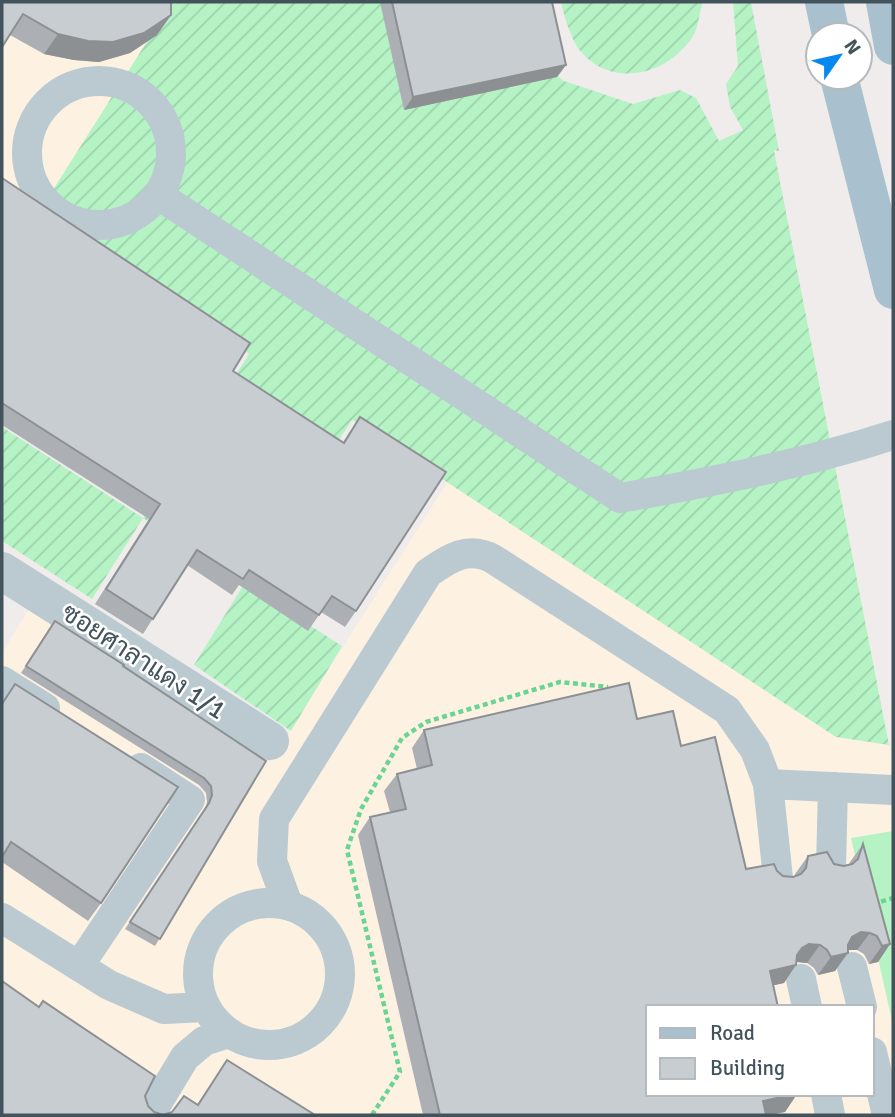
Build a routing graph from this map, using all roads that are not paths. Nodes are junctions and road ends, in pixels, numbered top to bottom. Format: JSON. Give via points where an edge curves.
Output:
{"nodes":[{"id":1,"x":824,"y":2,"type":"edge"},
{"id":2,"x":885,"y":2,"type":"edge"},
{"id":3,"x":828,"y":21,"type":"edge"},
{"id":4,"x":893,"y":46,"type":"edge"},
{"id":5,"x":843,"y":91,"type":"edge"},
{"id":6,"x":158,"y":195,"type":"junction"},
{"id":7,"x":893,"y":290,"type":"edge"},
{"id":8,"x":893,"y":435,"type":"edge"},
{"id":9,"x":7,"y":586,"type":"edge"},
{"id":10,"x":2,"y":681,"type":"edge"},
{"id":11,"x":72,"y":725,"type":"edge"},
{"id":12,"x":270,"y":741,"type":"dead end"},
{"id":13,"x":120,"y":755,"type":"edge"},
{"id":14,"x":768,"y":784,"type":"junction"},
{"id":15,"x":832,"y":786,"type":"junction"},
{"id":16,"x":893,"y":790,"type":"edge"},
{"id":17,"x":831,"y":867,"type":"edge"},
{"id":18,"x":778,"y":878,"type":"edge"},
{"id":19,"x":288,"y":905,"type":"junction"},
{"id":20,"x":2,"y":918,"type":"edge"},
{"id":21,"x":79,"y":966,"type":"junction"},
{"id":22,"x":852,"y":967,"type":"edge"},
{"id":23,"x":862,"y":1005,"type":"edge"},
{"id":24,"x":205,"y":1007,"type":"junction"},
{"id":25,"x":229,"y":1033,"type":"junction"},
{"id":26,"x":874,"y":1060,"type":"edge"},
{"id":27,"x":826,"y":1096,"type":"edge"},
{"id":28,"x":150,"y":1115,"type":"edge"},
{"id":29,"x":830,"y":1115,"type":"edge"},
{"id":30,"x":887,"y":1115,"type":"edge"}],
"edges":[{"from":1,"to":3,"type":"main road"},
{"from":2,"to":4,"type":"main road"},
{"from":5,"to":7,"type":"main road"},
{"from":6,"to":6,"type":"lane","via":[[120,223],[95,226],[72,220],[51,206],[36,187],[28,166],[27,144],[46,103],[84,82],[109,81],[132,89],[152,104],[165,124],[171,148],[169,172]]},
{"from":6,"to":8,"type":"lane","via":[[620,498],[845,451]]},
{"from":9,"to":12,"type":"street","name":"ซอยศาลาแดง 1/1"},
{"from":10,"to":11,"type":"lane"},
{"from":13,"to":21,"type":"lane","via":[[190,800]]},
{"from":14,"to":15,"type":"lane"},
{"from":14,"to":18,"type":"lane"},
{"from":14,"to":19,"type":"lane","via":[[755,750],[727,710],[493,559],[454,555],[428,573],[274,819],[272,861]]},
{"from":15,"to":16,"type":"lane"},
{"from":15,"to":17,"type":"lane"},
{"from":19,"to":24,"type":"lane","via":[[265,902],[242,908],[222,920],[206,939],[198,961],[198,985]]},
{"from":19,"to":25,"type":"lane","via":[[326,932],[337,953],[337,999],[325,1020],[307,1036],[286,1045],[262,1046]]},
{"from":20,"to":21,"type":"lane"},
{"from":21,"to":24,"type":"lane","via":[[164,1009]]},
{"from":22,"to":23,"type":"lane"},
{"from":24,"to":25,"type":"lane"},
{"from":25,"to":28,"type":"lane","via":[[204,1041],[185,1057]]},
{"from":26,"to":30,"type":"lane"},
{"from":27,"to":29,"type":"lane"}]}
